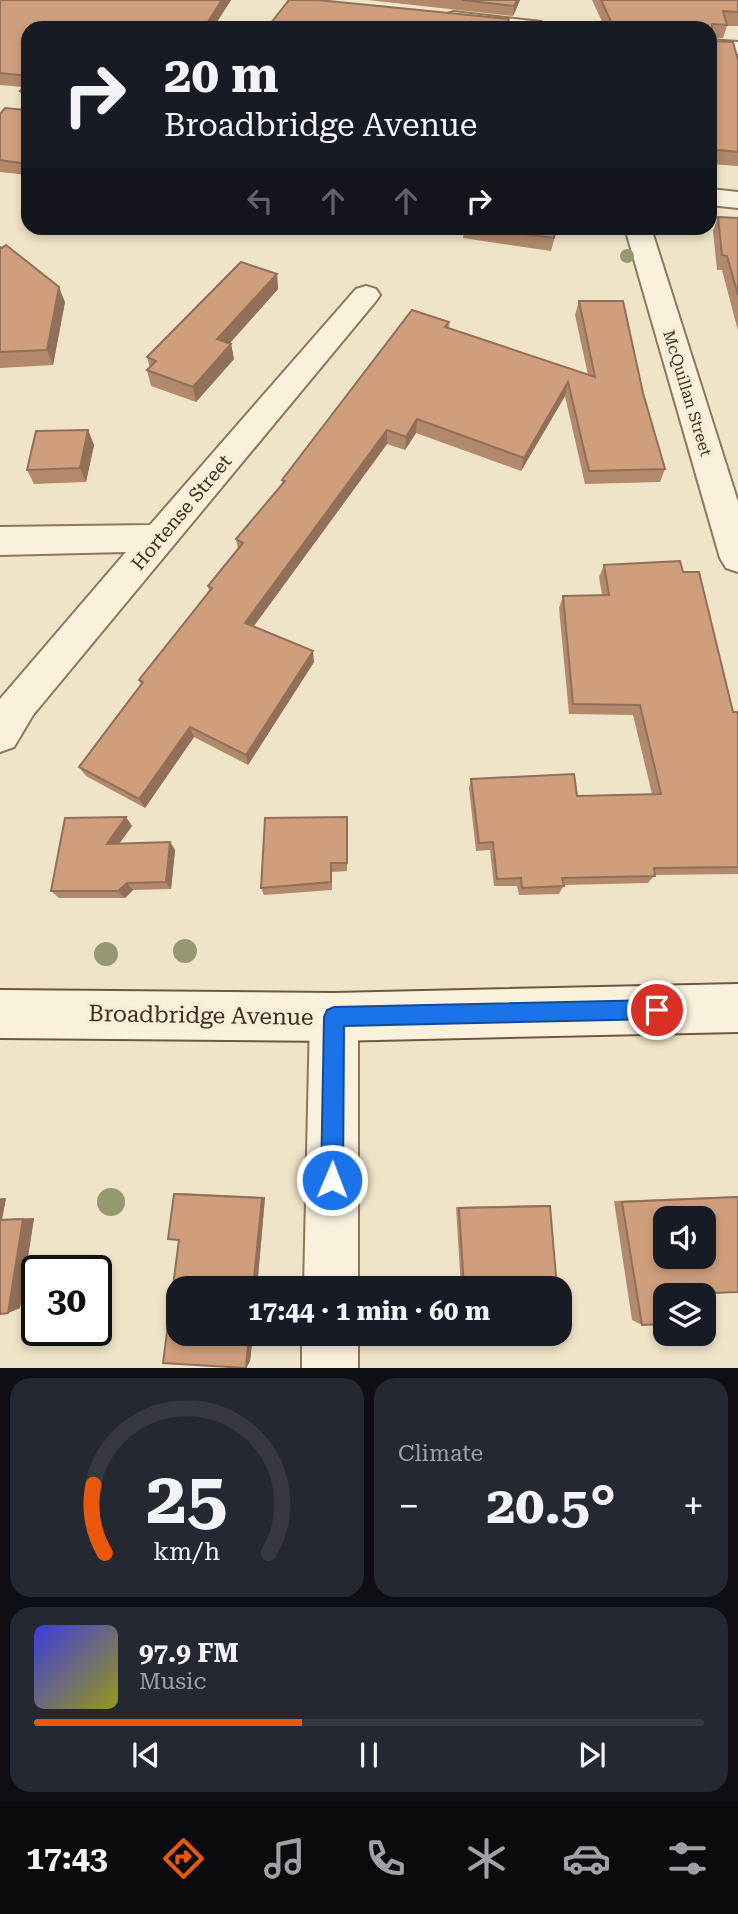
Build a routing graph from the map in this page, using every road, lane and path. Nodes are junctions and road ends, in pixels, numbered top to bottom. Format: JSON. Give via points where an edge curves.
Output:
{"nodes":[{"id":1,"x":435,"y":16,"type":"edge"},
{"id":2,"x":479,"y":21,"type":"edge"},
{"id":3,"x":717,"y":46,"type":"edge"},
{"id":4,"x":738,"y":48,"type":"edge"},
{"id":5,"x":717,"y":198,"type":"edge"},
{"id":6,"x":738,"y":200,"type":"edge"},
{"id":7,"x":640,"y":235,"type":"edge"},
{"id":8,"x":366,"y":295,"type":"dead end"},
{"id":9,"x":159,"y":538,"type":"junction"},
{"id":10,"x":0,"y":541,"type":"edge"},
{"id":11,"x":738,"y":558,"type":"edge"},
{"id":12,"x":0,"y":734,"type":"edge"},
{"id":13,"x":738,"y":1008,"type":"edge"},
{"id":14,"x":0,"y":1014,"type":"edge"},
{"id":15,"x":334,"y":1017,"type":"junction"},
{"id":16,"x":331,"y":1276,"type":"edge"},
{"id":17,"x":330,"y":1346,"type":"edge"},
{"id":18,"x":330,"y":1368,"type":"edge"}],
"edges":[{"from":1,"to":2,"type":"street"},
{"from":3,"to":4,"type":"street"},
{"from":5,"to":6,"type":"street"},
{"from":7,"to":11,"type":"street","name":"McQuillan Street"},
{"from":8,"to":9,"type":"street","name":"Hortense Street"},
{"from":9,"to":10,"type":"street"},
{"from":9,"to":12,"type":"street","name":"Hortense Street","via":[[19,702]]},
{"from":13,"to":15,"type":"street","name":"Broadbridge Avenue"},
{"from":14,"to":15,"type":"street","name":"Broadbridge Avenue"},
{"from":15,"to":16,"type":"street"},
{"from":17,"to":18,"type":"street"}]}
